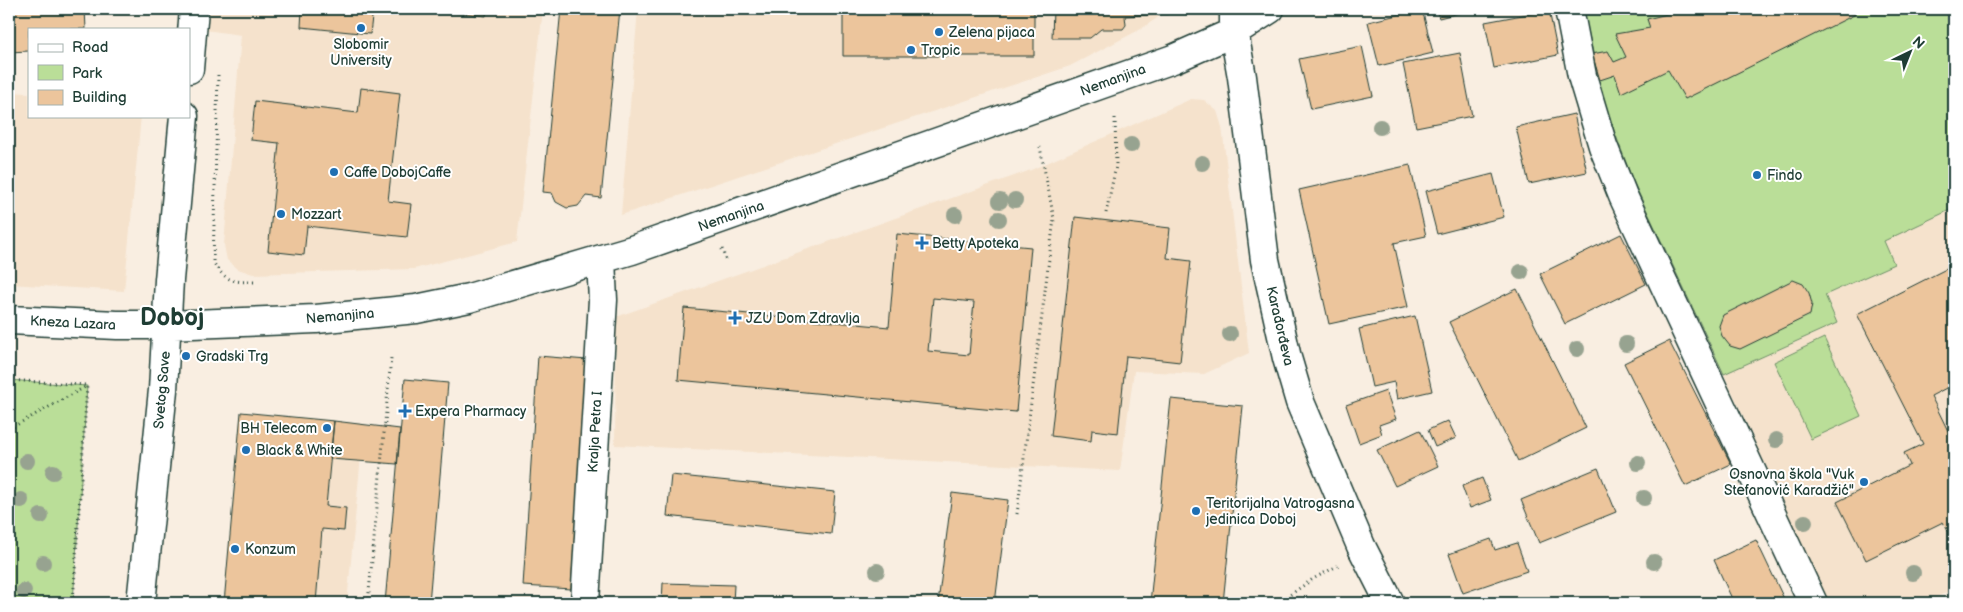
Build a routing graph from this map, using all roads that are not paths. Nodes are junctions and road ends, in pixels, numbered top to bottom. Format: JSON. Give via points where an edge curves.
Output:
{"nodes":[{"id":1,"x":194,"y":9,"type":"edge"},
{"id":2,"x":1270,"y":9,"type":"edge"},
{"id":3,"x":1570,"y":9,"type":"edge"},
{"id":4,"x":1234,"y":20,"type":"edge"},
{"id":5,"x":190,"y":57,"type":"edge"},
{"id":6,"x":184,"y":118,"type":"edge"},
{"id":7,"x":601,"y":260,"type":"junction"},
{"id":8,"x":9,"y":320,"type":"edge"},
{"id":9,"x":167,"y":325,"type":"junction"},
{"id":10,"x":141,"y":603,"type":"edge"},
{"id":11,"x":585,"y":603,"type":"edge"},
{"id":12,"x":1390,"y":603,"type":"edge"},
{"id":13,"x":1813,"y":603,"type":"edge"}],
"edges":[{"from":1,"to":5,"type":"street"},
{"from":2,"to":4,"type":"street","name":"Nemanjina"},
{"from":3,"to":13,"type":"street","via":[[1582,76],[1603,146],[1620,188]]},
{"from":4,"to":7,"type":"street","name":"Nemanjina","via":[[1173,59]]},
{"from":4,"to":12,"type":"street","name":"Karađorđeva","via":[[1265,260],[1287,358],[1300,402],[1361,546]]},
{"from":6,"to":9,"type":"street","name":"Svetog Save"},
{"from":7,"to":9,"type":"street","name":"Nemanjina","via":[[470,298],[416,309],[316,319]]},
{"from":7,"to":11,"type":"street","name":"Kralja Petra I","via":[[603,300]]},
{"from":8,"to":9,"type":"street","name":"Kneza Lazara"},
{"from":9,"to":10,"type":"street","name":"Svetog Save"}]}
